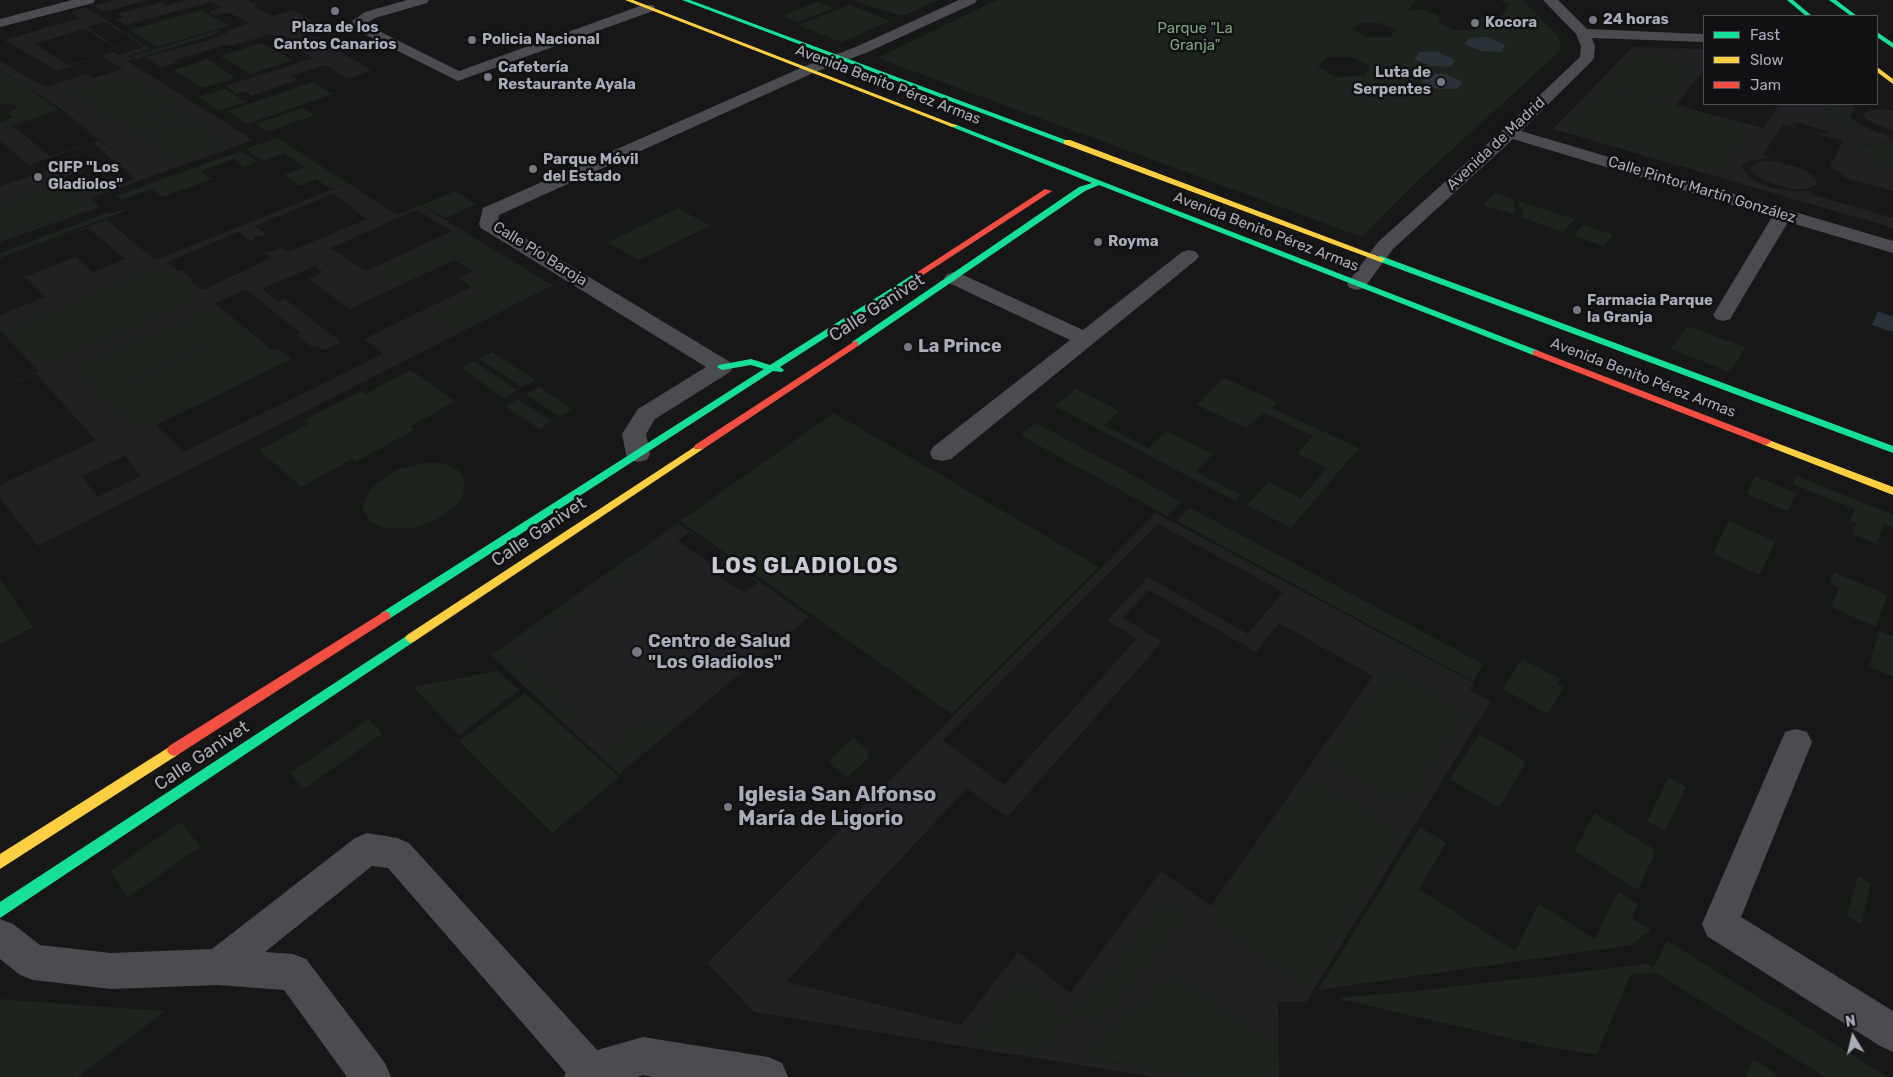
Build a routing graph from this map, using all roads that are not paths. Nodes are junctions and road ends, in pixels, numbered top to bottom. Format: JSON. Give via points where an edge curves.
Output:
{"nodes":[{"id":1,"x":88,"y":0,"type":"edge"},
{"id":2,"x":422,"y":0,"type":"edge"},
{"id":3,"x":628,"y":0,"type":"edge"},
{"id":4,"x":685,"y":0,"type":"edge"},
{"id":5,"x":970,"y":0,"type":"edge"},
{"id":6,"x":1550,"y":0,"type":"edge"},
{"id":7,"x":1790,"y":0,"type":"edge"},
{"id":8,"x":1832,"y":0,"type":"edge"},
{"id":9,"x":21,"y":6,"type":"dead end"},
{"id":10,"x":648,"y":8,"type":"junction"},
{"id":11,"x":34,"y":14,"type":"junction"},
{"id":12,"x":1808,"y":15,"type":"edge"},
{"id":13,"x":1853,"y":15,"type":"edge"},
{"id":14,"x":0,"y":23,"type":"edge"},
{"id":15,"x":1583,"y":33,"type":"junction"},
{"id":16,"x":1703,"y":38,"type":"edge"},
{"id":17,"x":840,"y":58,"type":"junction"},
{"id":18,"x":808,"y":70,"type":"junction"},
{"id":19,"x":1878,"y":70,"type":"edge"},
{"id":20,"x":1893,"y":82,"type":"edge"},
{"id":21,"x":1510,"y":133,"type":"junction"},
{"id":22,"x":1075,"y":174,"type":"junction"},
{"id":23,"x":1098,"y":183,"type":"junction"},
{"id":24,"x":1783,"y":214,"type":"junction"},
{"id":25,"x":1893,"y":247,"type":"edge"},
{"id":26,"x":1189,"y":256,"type":"dead end"},
{"id":27,"x":1378,"y":258,"type":"junction"},
{"id":28,"x":930,"y":267,"type":"junction"},
{"id":29,"x":954,"y":278,"type":"junction"},
{"id":30,"x":1357,"y":284,"type":"junction"},
{"id":31,"x":1723,"y":315,"type":"dead end"},
{"id":32,"x":1085,"y":339,"type":"junction"},
{"id":33,"x":722,"y":366,"type":"junction"},
{"id":34,"x":773,"y":367,"type":"junction"},
{"id":35,"x":797,"y":382,"type":"junction"},
{"id":36,"x":1893,"y":450,"type":"edge"},
{"id":37,"x":942,"y":453,"type":"dead end"},
{"id":38,"x":638,"y":454,"type":"junction"},
{"id":39,"x":1893,"y":492,"type":"edge"},
{"id":40,"x":366,"y":627,"type":"junction"},
{"id":41,"x":389,"y":653,"type":"junction"},
{"id":42,"x":1796,"y":742,"type":"dead end"},
{"id":43,"x":0,"y":862,"type":"edge"},
{"id":44,"x":0,"y":911,"type":"edge"},
{"id":45,"x":0,"y":937,"type":"edge"},
{"id":46,"x":218,"y":967,"type":"junction"},
{"id":47,"x":1893,"y":1033,"type":"edge"},
{"id":48,"x":587,"y":1074,"type":"edge"},
{"id":49,"x":371,"y":1077,"type":"edge"},
{"id":50,"x":768,"y":1077,"type":"edge"}],
"edges":[{"from":1,"to":11,"type":"street"},
{"from":2,"to":10,"type":"street","via":[[370,15],[355,24],[458,76]]},
{"from":3,"to":10,"type":"street","name":"Avenida Benito Pérez Armas"},
{"from":4,"to":17,"type":"street","name":"Avenida Benito Pérez Armas"},
{"from":5,"to":17,"type":"street","name":"Calle Pío Baroja"},
{"from":6,"to":15,"type":"street"},
{"from":7,"to":12,"type":"street"},
{"from":8,"to":13,"type":"street"},
{"from":9,"to":11,"type":"street"},
{"from":10,"to":18,"type":"street","name":"Avenida Benito Pérez Armas"},
{"from":11,"to":14,"type":"street"},
{"from":15,"to":16,"type":"street"},
{"from":15,"to":21,"type":"street","name":"Avenida de Madrid","via":[[1588,46],[1587,58]]},
{"from":17,"to":18,"type":"street","name":"Calle Pío Baroja"},
{"from":17,"to":27,"type":"street","name":"Avenida Benito Pérez Armas"},
{"from":18,"to":22,"type":"street","name":"Avenida Benito Pérez Armas"},
{"from":18,"to":33,"type":"street","name":"Calle Pío Baroja","via":[[497,208],[487,218],[488,224]]},
{"from":19,"to":20,"type":"street"},
{"from":21,"to":24,"type":"street","name":"Calle Pintor Martín González"},
{"from":21,"to":27,"type":"street","name":"Avenida de Madrid","via":[[1389,242]]},
{"from":22,"to":23,"type":"street","name":"Avenida Benito Pérez Armas"},
{"from":22,"to":28,"type":"street","name":"Calle Ganivet"},
{"from":23,"to":29,"type":"street","name":"Calle Ganivet","via":[[1082,189]]},
{"from":23,"to":30,"type":"street","name":"Avenida Benito Pérez Armas"},
{"from":24,"to":25,"type":"street","name":"Calle Pintor Martín González"},
{"from":24,"to":31,"type":"street"},
{"from":26,"to":32,"type":"street"},
{"from":27,"to":30,"type":"street","name":"Avenida de Madrid"},
{"from":27,"to":36,"type":"street","name":"Avenida Benito Pérez Armas"},
{"from":28,"to":29,"type":"street"},
{"from":28,"to":34,"type":"street","name":"Calle Ganivet"},
{"from":29,"to":32,"type":"street"},
{"from":29,"to":35,"type":"street","name":"Calle Ganivet"},
{"from":30,"to":39,"type":"street","name":"Avenida Benito Pérez Armas"},
{"from":32,"to":37,"type":"street"},
{"from":33,"to":34,"type":"street","via":[[751,362]]},
{"from":33,"to":38,"type":"street","via":[[646,414],[634,434]]},
{"from":34,"to":35,"type":"street"},
{"from":34,"to":38,"type":"street","name":"Calle Ganivet"},
{"from":35,"to":41,"type":"street","name":"Calle Ganivet"},
{"from":38,"to":40,"type":"street","name":"Calle Ganivet"},
{"from":40,"to":41,"type":"street"},
{"from":40,"to":43,"type":"street","name":"Calle Ganivet"},
{"from":41,"to":44,"type":"street","name":"Calle Ganivet"},
{"from":42,"to":47,"type":"street","via":[[1720,924]]},
{"from":45,"to":46,"type":"street","via":[[33,962],[111,971]]},
{"from":46,"to":48,"type":"street","via":[[367,849],[396,854]]},
{"from":46,"to":49,"type":"street","via":[[293,972]]},
{"from":48,"to":50,"type":"street","via":[[643,1056]]}]}
